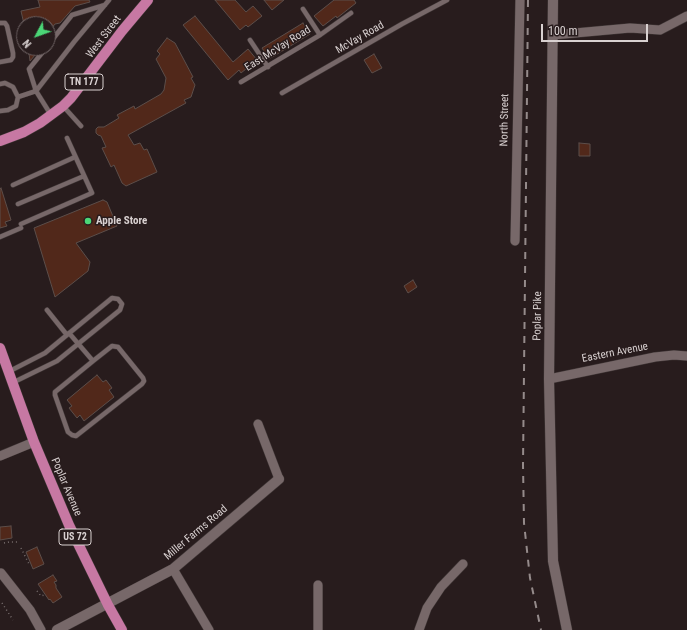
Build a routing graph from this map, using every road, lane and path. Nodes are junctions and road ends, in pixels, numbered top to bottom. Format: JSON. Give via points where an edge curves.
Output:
{"nodes":[{"id":1,"x":109,"y":0,"type":"edge"},
{"id":2,"x":148,"y":0,"type":"edge"},
{"id":3,"x":447,"y":0,"type":"edge"},
{"id":4,"x":520,"y":0,"type":"edge"},
{"id":5,"x":553,"y":0,"type":"edge"},
{"id":6,"x":105,"y":5,"type":"junction"},
{"id":7,"x":303,"y":9,"type":"dead end"},
{"id":8,"x":351,"y":13,"type":"dead end"},
{"id":9,"x":687,"y":16,"type":"edge"},
{"id":10,"x":0,"y":23,"type":"edge"},
{"id":11,"x":320,"y":35,"type":"junction"},
{"id":12,"x":553,"y":35,"type":"junction"},
{"id":13,"x":56,"y":36,"type":"edge"},
{"id":14,"x":250,"y":40,"type":"dead end"},
{"id":15,"x":40,"y":56,"type":"edge"},
{"id":16,"x":0,"y":62,"type":"edge"},
{"id":17,"x":268,"y":66,"type":"junction"},
{"id":18,"x":241,"y":82,"type":"dead end"},
{"id":19,"x":0,"y":84,"type":"edge"},
{"id":20,"x":36,"y":91,"type":"junction"},
{"id":21,"x":282,"y":93,"type":"dead end"},
{"id":22,"x":18,"y":96,"type":"junction"},
{"id":23,"x":63,"y":106,"type":"junction"},
{"id":24,"x":0,"y":111,"type":"edge"},
{"id":25,"x":52,"y":116,"type":"junction"},
{"id":26,"x":80,"y":126,"type":"dead end"},
{"id":27,"x":67,"y":138,"type":"dead end"},
{"id":28,"x":0,"y":141,"type":"edge"},
{"id":29,"x":75,"y":157,"type":"junction"},
{"id":30,"x":84,"y":176,"type":"junction"},
{"id":31,"x":13,"y":185,"type":"dead end"},
{"id":32,"x":18,"y":204,"type":"dead end"},
{"id":33,"x":0,"y":237,"type":"edge"},
{"id":34,"x":515,"y":241,"type":"dead end"},
{"id":35,"x":47,"y":310,"type":"dead end"},
{"id":36,"x":68,"y":334,"type":"junction"},
{"id":37,"x":78,"y":344,"type":"junction"},
{"id":38,"x":0,"y":348,"type":"edge"},
{"id":39,"x":687,"y":356,"type":"edge"},
{"id":40,"x":94,"y":360,"type":"junction"},
{"id":41,"x":8,"y":372,"type":"junction"},
{"id":42,"x":549,"y":379,"type":"junction"},
{"id":43,"x":12,"y":384,"type":"junction"},
{"id":44,"x":258,"y":424,"type":"dead end"},
{"id":45,"x":34,"y":442,"type":"junction"},
{"id":46,"x":0,"y":456,"type":"edge"},
{"id":47,"x":279,"y":479,"type":"joint"},
{"id":48,"x":16,"y":542,"type":"dead end"},
{"id":49,"x":4,"y":543,"type":"dead end"},
{"id":50,"x":21,"y":548,"type":"dead end"},
{"id":51,"x":28,"y":564,"type":"dead end"},
{"id":52,"x":463,"y":564,"type":"dead end"},
{"id":53,"x":173,"y":569,"type":"junction"},
{"id":54,"x":1,"y":573,"type":"dead end"},
{"id":55,"x":318,"y":585,"type":"dead end"},
{"id":56,"x":37,"y":591,"type":"dead end"},
{"id":57,"x":44,"y":595,"type":"dead end"},
{"id":58,"x":2,"y":603,"type":"dead end"},
{"id":59,"x":108,"y":604,"type":"junction"},
{"id":60,"x":12,"y":620,"type":"dead end"},
{"id":61,"x":41,"y":630,"type":"edge"},
{"id":62,"x":57,"y":630,"type":"edge"},
{"id":63,"x":122,"y":630,"type":"edge"},
{"id":64,"x":209,"y":630,"type":"edge"},
{"id":65,"x":318,"y":630,"type":"edge"},
{"id":66,"x":419,"y":630,"type":"edge"},
{"id":67,"x":567,"y":630,"type":"edge"}],
"edges":[{"from":1,"to":6,"type":"lane"},
{"from":2,"to":23,"type":"main road","name":"West Street","number":"TN 177"},
{"from":3,"to":21,"type":"lane","name":"McVay Road"},
{"from":4,"to":34,"type":"street","name":"North Street"},
{"from":5,"to":12,"type":"main road","name":"Poplar Pike"},
{"from":6,"to":13,"type":"lane","via":[[72,15]]},
{"from":6,"to":20,"type":"lane"},
{"from":7,"to":11,"type":"lane","name":"East McVay Road"},
{"from":8,"to":11,"type":"lane"},
{"from":9,"to":12,"type":"street","via":[[660,30],[630,28]]},
{"from":10,"to":16,"type":"lane","via":[[6,23],[13,57]]},
{"from":11,"to":17,"type":"lane","name":"East McVay Road"},
{"from":12,"to":42,"type":"main road","name":"Poplar Pike"},
{"from":14,"to":17,"type":"lane"},
{"from":15,"to":20,"type":"lane","via":[[29,69]]},
{"from":17,"to":18,"type":"lane","name":"East McVay Road"},
{"from":19,"to":22,"type":"lane","via":[[13,87]]},
{"from":20,"to":22,"type":"lane"},
{"from":20,"to":25,"type":"lane"},
{"from":22,"to":24,"type":"lane","via":[[16,106]]},
{"from":23,"to":25,"type":"main road","name":"West Street","number":"TN 177"},
{"from":23,"to":26,"type":"lane"},
{"from":25,"to":28,"type":"main road","name":"West Street","number":"TN 177","via":[[24,132]]},
{"from":27,"to":29,"type":"lane"},
{"from":29,"to":30,"type":"lane"},
{"from":29,"to":31,"type":"lane"},
{"from":30,"to":32,"type":"lane"},
{"from":30,"to":33,"type":"lane","via":[[92,193]]},
{"from":35,"to":36,"type":"lane"},
{"from":36,"to":37,"type":"lane"},
{"from":36,"to":37,"type":"lane","via":[[112,298],[118,299],[122,304],[120,310]]},
{"from":36,"to":41,"type":"lane","via":[[45,353]]},
{"from":37,"to":40,"type":"lane"},
{"from":37,"to":43,"type":"lane","via":[[57,361]]},
{"from":38,"to":41,"type":"main road","name":"Poplar Avenue","number":"US 72"},
{"from":39,"to":42,"type":"street","name":"Eastern Avenue","via":[[655,357]]},
{"from":40,"to":40,"type":"lane","via":[[115,345],[144,381],[76,436],[72,435],[68,432],[55,395]]},
{"from":41,"to":43,"type":"main road","name":"Poplar Avenue","number":"US 72"},
{"from":42,"to":67,"type":"main road","name":"Poplar Pike","via":[[553,561]]},
{"from":43,"to":45,"type":"main road","name":"Poplar Avenue","number":"US 72"},
{"from":44,"to":47,"type":"street"},
{"from":45,"to":46,"type":"street"},
{"from":45,"to":59,"type":"main road","name":"Poplar Avenue","number":"US 72","via":[[69,525]]},
{"from":47,"to":53,"type":"main road","name":"Miller Farms Road"},
{"from":48,"to":49,"type":"path"},
{"from":50,"to":51,"type":"path"},
{"from":52,"to":66,"type":"street","via":[[441,587],[427,608]]},
{"from":53,"to":59,"type":"main road","name":"Miller Farms Road"},
{"from":53,"to":64,"type":"street"},
{"from":54,"to":61,"type":"street","via":[[30,610]]},
{"from":55,"to":65,"type":"street"},
{"from":56,"to":57,"type":"path","via":[[41,596]]},
{"from":58,"to":60,"type":"path"},
{"from":59,"to":62,"type":"main road","name":"Miller Farms Road"},
{"from":59,"to":63,"type":"main road","name":"Poplar Avenue","number":"US 72"}]}
